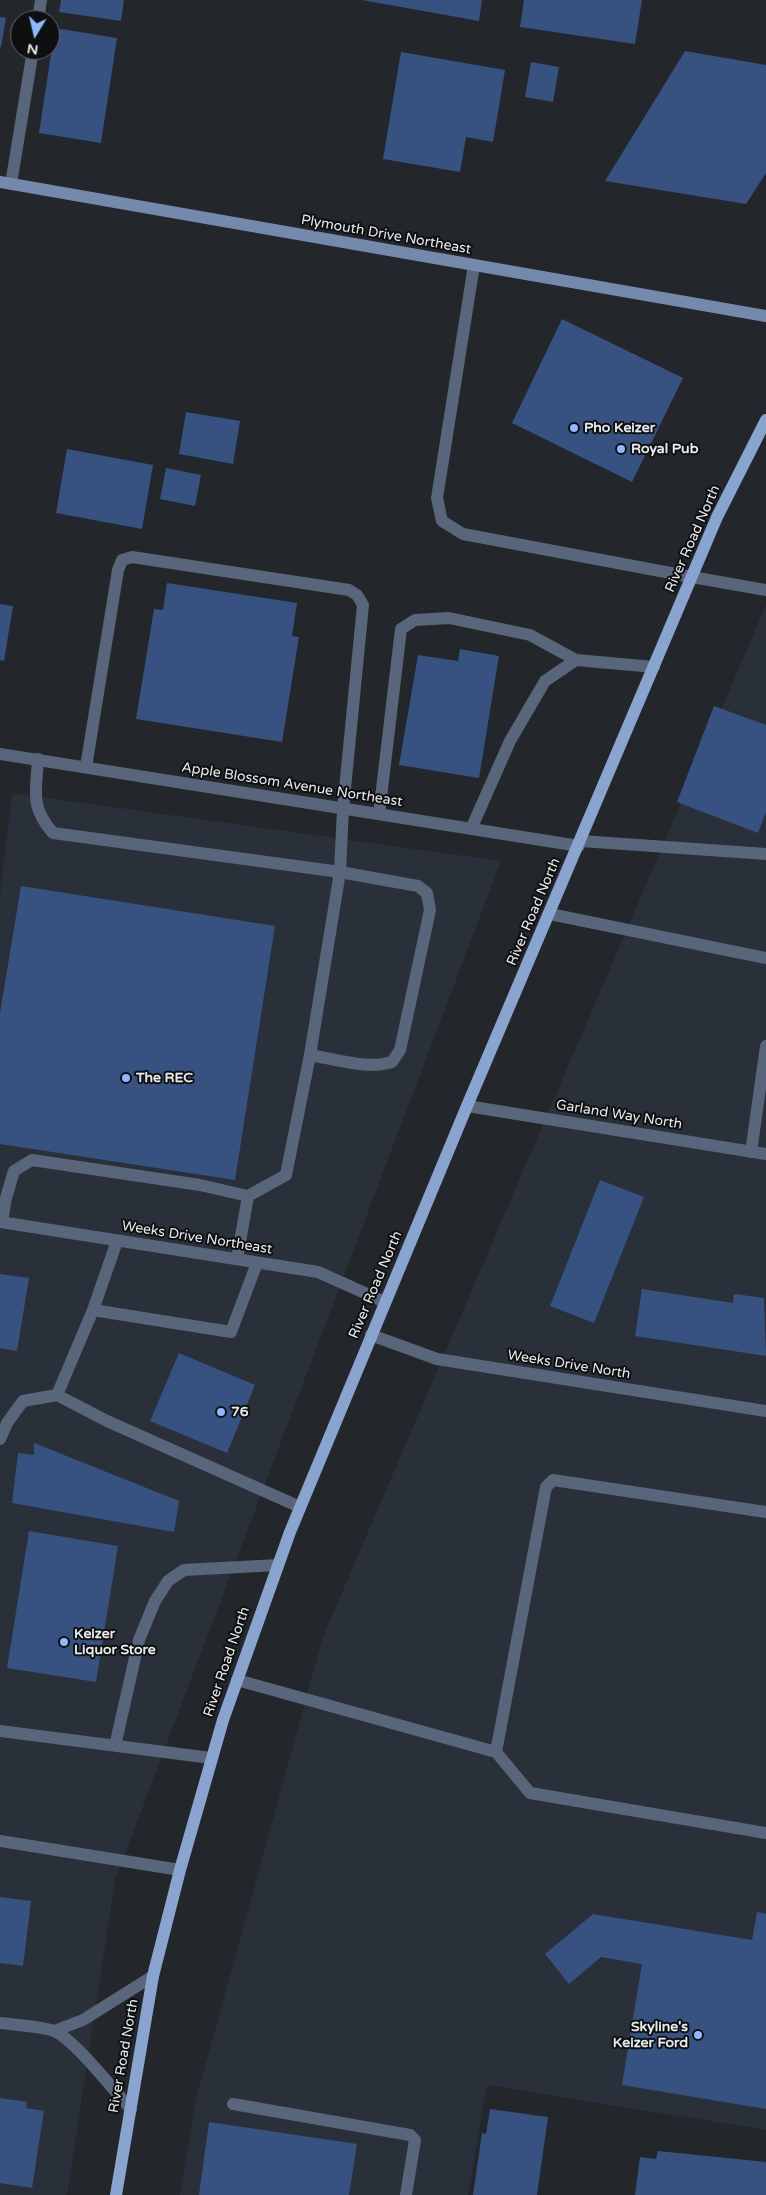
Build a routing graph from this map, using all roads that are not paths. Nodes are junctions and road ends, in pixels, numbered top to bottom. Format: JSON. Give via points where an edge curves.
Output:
{"nodes":[{"id":1,"x":31,"y":60,"type":"edge"},
{"id":2,"x":5,"y":183,"type":"edge"},
{"id":3,"x":474,"y":265,"type":"junction"},
{"id":4,"x":766,"y":316,"type":"edge"},
{"id":5,"x":766,"y":420,"type":"edge"},
{"id":6,"x":692,"y":577,"type":"junction"},
{"id":7,"x":766,"y":590,"type":"edge"},
{"id":8,"x":576,"y":660,"type":"junction"},
{"id":9,"x":654,"y":667,"type":"junction"},
{"id":10,"x":0,"y":754,"type":"edge"},
{"id":11,"x":38,"y":760,"type":"junction"},
{"id":12,"x":86,"y":767,"type":"junction"},
{"id":13,"x":344,"y":808,"type":"junction"},
{"id":14,"x":379,"y":814,"type":"junction"},
{"id":15,"x":471,"y":829,"type":"junction"},
{"id":16,"x":580,"y":844,"type":"junction"},
{"id":17,"x":766,"y":854,"type":"edge"},
{"id":18,"x":340,"y":872,"type":"junction"},
{"id":19,"x":550,"y":914,"type":"junction"},
{"id":20,"x":766,"y":958,"type":"edge"},
{"id":21,"x":766,"y":1046,"type":"edge"},
{"id":22,"x":310,"y":1055,"type":"junction"},
{"id":23,"x":467,"y":1106,"type":"junction"},
{"id":24,"x":751,"y":1152,"type":"junction"},
{"id":25,"x":766,"y":1154,"type":"edge"},
{"id":26,"x":248,"y":1196,"type":"junction"},
{"id":27,"x":1,"y":1222,"type":"edge"},
{"id":28,"x":117,"y":1240,"type":"junction"},
{"id":29,"x":236,"y":1260,"type":"junction"},
{"id":30,"x":257,"y":1263,"type":"junction"},
{"id":31,"x":385,"y":1302,"type":"junction"},
{"id":32,"x":93,"y":1310,"type":"junction"},
{"id":33,"x":371,"y":1334,"type":"junction"},
{"id":34,"x":57,"y":1395,"type":"junction"},
{"id":35,"x":766,"y":1412,"type":"edge"},
{"id":36,"x":0,"y":1439,"type":"edge"},
{"id":37,"x":300,"y":1506,"type":"junction"},
{"id":38,"x":766,"y":1512,"type":"edge"},
{"id":39,"x":278,"y":1565,"type":"junction"},
{"id":40,"x":237,"y":1680,"type":"junction"},
{"id":41,"x":0,"y":1731,"type":"edge"},
{"id":42,"x":115,"y":1746,"type":"junction"},
{"id":43,"x":496,"y":1752,"type":"junction"},
{"id":44,"x":211,"y":1758,"type":"junction"},
{"id":45,"x":766,"y":1833,"type":"edge"},
{"id":46,"x":0,"y":1841,"type":"edge"},
{"id":47,"x":180,"y":1870,"type":"junction"},
{"id":48,"x":153,"y":1976,"type":"junction"},
{"id":49,"x":0,"y":2022,"type":"edge"},
{"id":50,"x":54,"y":2031,"type":"junction"},
{"id":51,"x":233,"y":2104,"type":"dead end"},
{"id":52,"x":131,"y":2109,"type":"junction"},
{"id":53,"x":116,"y":2195,"type":"edge"},
{"id":54,"x":406,"y":2195,"type":"edge"}],
"edges":[{"from":1,"to":2,"type":"street"},
{"from":2,"to":3,"type":"street","name":"Plymouth Drive Northeast"},
{"from":3,"to":4,"type":"street","name":"Plymouth Drive Northeast"},
{"from":3,"to":6,"type":"street","via":[[437,498],[442,521],[464,534]]},
{"from":5,"to":6,"type":"main road","name":"River Road North","via":[[717,517]]},
{"from":6,"to":7,"type":"street"},
{"from":6,"to":9,"type":"main road","name":"River Road North"},
{"from":8,"to":9,"type":"street"},
{"from":8,"to":14,"type":"street","via":[[530,636],[449,618],[415,620],[401,629]]},
{"from":8,"to":15,"type":"street","via":[[545,681],[510,742]]},
{"from":9,"to":16,"type":"main road","name":"River Road North"},
{"from":10,"to":11,"type":"street","name":"Apple Blossom Avenue Northeast"},
{"from":11,"to":12,"type":"street","name":"Apple Blossom Avenue Northeast"},
{"from":11,"to":18,"type":"street","via":[[35,802],[42,820],[53,833]]},
{"from":12,"to":13,"type":"street","name":"Apple Blossom Avenue Northeast"},
{"from":12,"to":13,"type":"street","via":[[122,560],[132,557],[349,590],[363,605]]},
{"from":13,"to":14,"type":"street","name":"Apple Blossom Avenue Northeast"},
{"from":13,"to":18,"type":"street"},
{"from":14,"to":15,"type":"street","name":"Apple Blossom Avenue Northeast"},
{"from":15,"to":16,"type":"street","name":"Apple Blossom Avenue Northeast"},
{"from":16,"to":17,"type":"street","name":"Apple Blossom Avenue Northeast"},
{"from":16,"to":19,"type":"main road","name":"River Road North"},
{"from":18,"to":22,"type":"street"},
{"from":18,"to":22,"type":"street","via":[[418,886],[427,894],[430,910],[400,1050],[392,1062],[364,1064]]},
{"from":19,"to":20,"type":"street"},
{"from":19,"to":23,"type":"main road","name":"River Road North"},
{"from":21,"to":24,"type":"street"},
{"from":22,"to":26,"type":"street","via":[[286,1174]]},
{"from":23,"to":24,"type":"street","name":"Garland Way North"},
{"from":23,"to":31,"type":"main road","name":"River Road North"},
{"from":24,"to":25,"type":"street","name":"Garland Way North"},
{"from":26,"to":27,"type":"street","via":[[200,1185],[32,1160],[14,1171]]},
{"from":26,"to":29,"type":"street"},
{"from":27,"to":28,"type":"street","name":"Weeks Drive Northeast"},
{"from":28,"to":29,"type":"street","name":"Weeks Drive Northeast"},
{"from":28,"to":32,"type":"street"},
{"from":29,"to":30,"type":"street","name":"Weeks Drive Northeast"},
{"from":30,"to":31,"type":"street","name":"Weeks Drive Northeast","via":[[318,1272]]},
{"from":30,"to":32,"type":"street","via":[[231,1332]]},
{"from":31,"to":33,"type":"main road","name":"River Road North"},
{"from":32,"to":34,"type":"street"},
{"from":33,"to":35,"type":"street","name":"Weeks Drive North","via":[[437,1359]]},
{"from":33,"to":37,"type":"main road","name":"River Road North"},
{"from":34,"to":36,"type":"street","via":[[23,1401]]},
{"from":34,"to":37,"type":"street","via":[[107,1421]]},
{"from":37,"to":39,"type":"main road","name":"River Road North"},
{"from":38,"to":43,"type":"street","via":[[553,1480],[546,1487]]},
{"from":39,"to":40,"type":"main road","name":"River Road North"},
{"from":39,"to":42,"type":"street","via":[[184,1570],[168,1581],[155,1601],[139,1640]]},
{"from":40,"to":43,"type":"street"},
{"from":40,"to":44,"type":"main road","name":"River Road North"},
{"from":41,"to":42,"type":"street"},
{"from":42,"to":44,"type":"street"},
{"from":43,"to":45,"type":"street","via":[[530,1793]]},
{"from":44,"to":47,"type":"main road","name":"River Road North"},
{"from":46,"to":47,"type":"street"},
{"from":47,"to":48,"type":"main road","name":"River Road North"},
{"from":48,"to":50,"type":"street","via":[[83,2020]]},
{"from":48,"to":52,"type":"main road","name":"River Road North"},
{"from":49,"to":50,"type":"street"},
{"from":50,"to":52,"type":"street","via":[[78,2050]]},
{"from":51,"to":54,"type":"street","via":[[410,2135],[415,2140]]},
{"from":52,"to":53,"type":"main road","name":"River Road North"}]}
